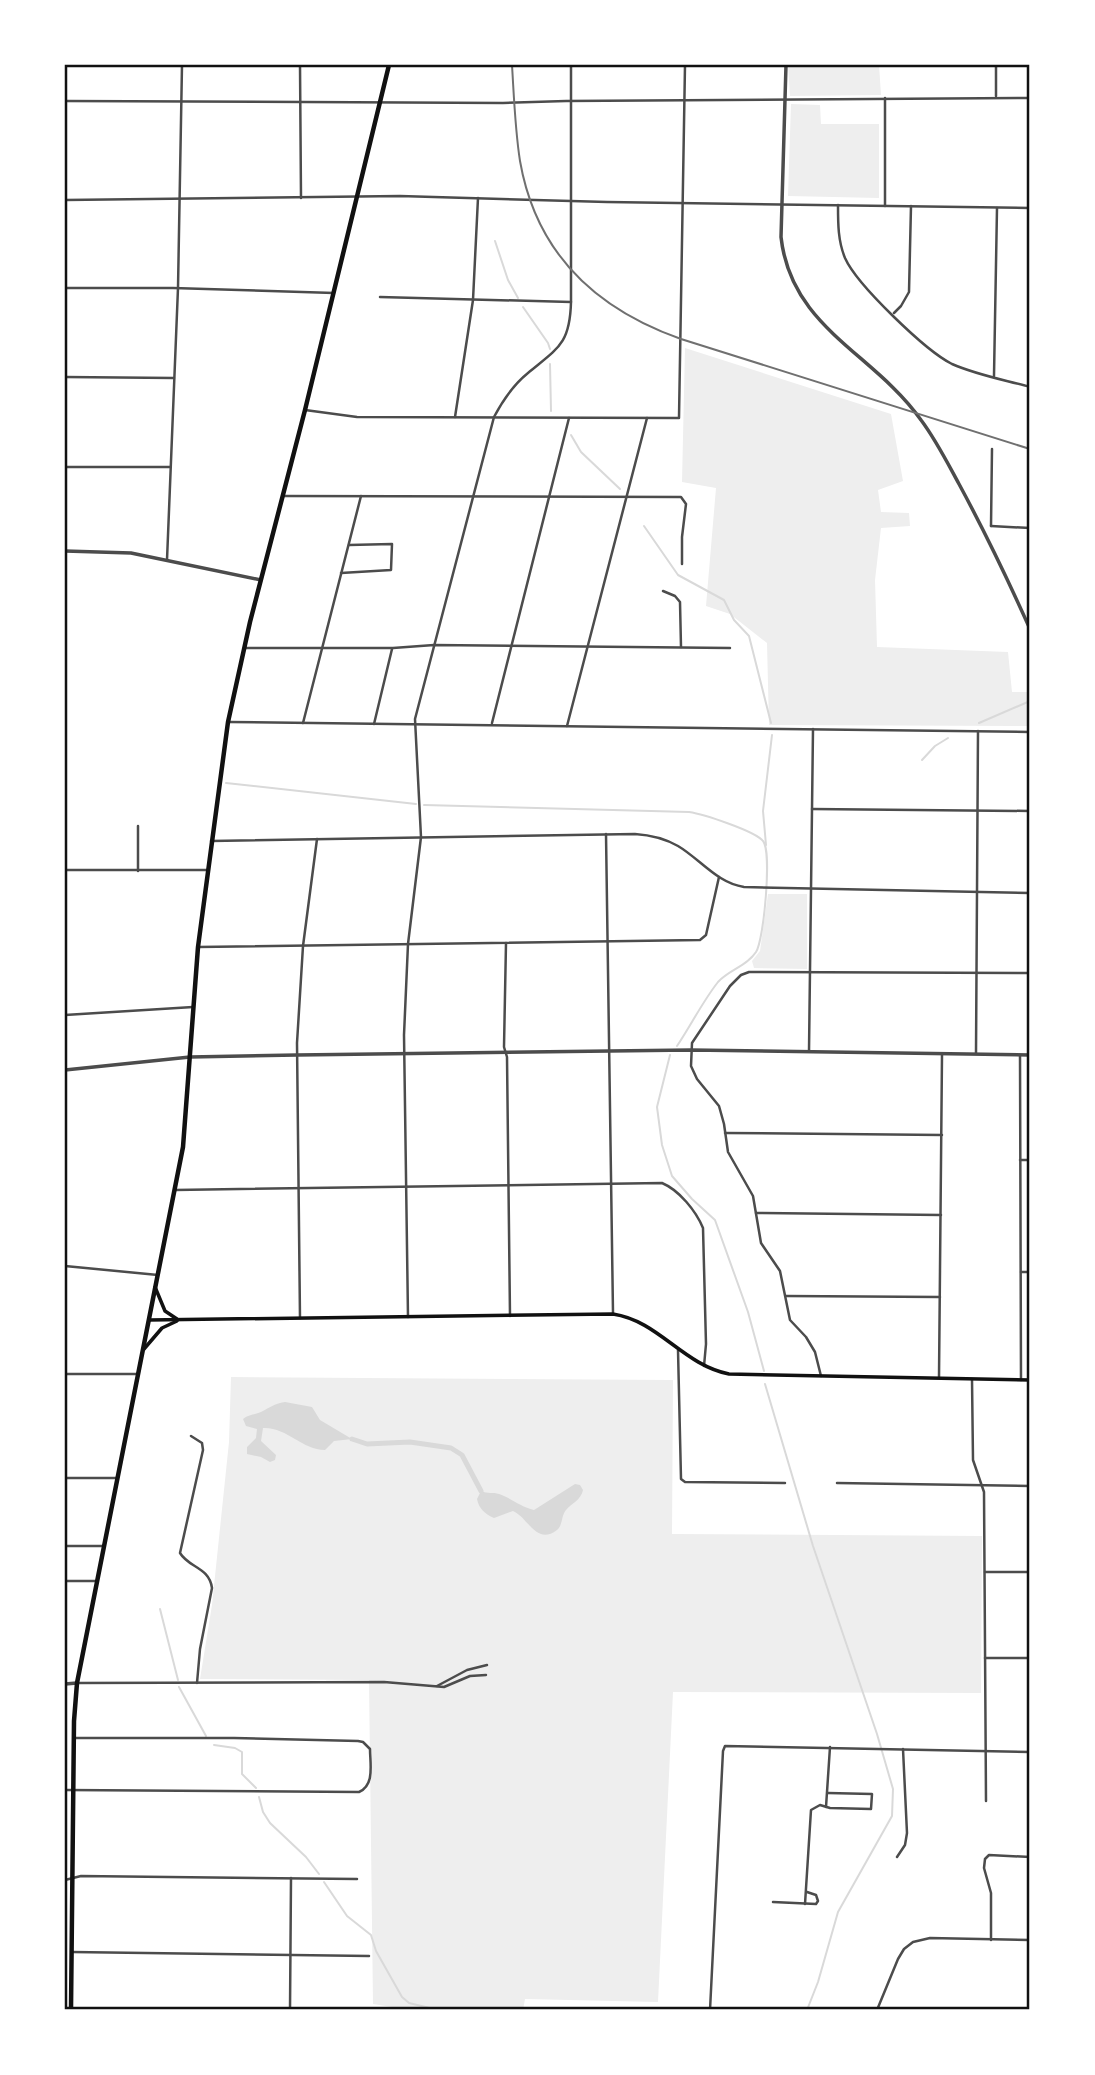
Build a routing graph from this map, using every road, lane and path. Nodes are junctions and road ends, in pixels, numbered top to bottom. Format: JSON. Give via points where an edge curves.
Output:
{"nodes":[{"id":1,"x":182,"y":65,"type":"edge"},
{"id":2,"x":300,"y":65,"type":"edge"},
{"id":3,"x":389,"y":65,"type":"edge"},
{"id":4,"x":571,"y":65,"type":"edge"},
{"id":5,"x":685,"y":65,"type":"edge"},
{"id":6,"x":786,"y":65,"type":"edge"},
{"id":7,"x":996,"y":65,"type":"edge"},
{"id":8,"x":885,"y":98,"type":"junction"},
{"id":9,"x":996,"y":98,"type":"junction"},
{"id":10,"x":1030,"y":98,"type":"edge"},
{"id":11,"x":786,"y":99,"type":"junction"},
{"id":12,"x":685,"y":100,"type":"junction"},
{"id":13,"x":65,"y":101,"type":"edge"},
{"id":14,"x":571,"y":101,"type":"junction"},
{"id":15,"x":181,"y":102,"type":"junction"},
{"id":16,"x":300,"y":102,"type":"junction"},
{"id":17,"x":379,"y":102,"type":"junction"},
{"id":18,"x":357,"y":196,"type":"junction"},
{"id":19,"x":301,"y":198,"type":"junction"},
{"id":20,"x":478,"y":198,"type":"junction"},
{"id":21,"x":65,"y":200,"type":"edge"},
{"id":22,"x":179,"y":200,"type":"junction"},
{"id":23,"x":571,"y":200,"type":"junction"},
{"id":24,"x":683,"y":203,"type":"junction"},
{"id":25,"x":781,"y":204,"type":"junction"},
{"id":26,"x":838,"y":205,"type":"junction"},
{"id":27,"x":885,"y":206,"type":"junction"},
{"id":28,"x":911,"y":206,"type":"junction"},
{"id":29,"x":997,"y":208,"type":"junction"},
{"id":30,"x":1030,"y":208,"type":"edge"},
{"id":31,"x":65,"y":288,"type":"edge"},
{"id":32,"x":178,"y":288,"type":"junction"},
{"id":33,"x":334,"y":293,"type":"junction"},
{"id":34,"x":380,"y":297,"type":"dead end"},
{"id":35,"x":473,"y":300,"type":"junction"},
{"id":36,"x":571,"y":302,"type":"junction"},
{"id":37,"x":893,"y":314,"type":"junction"},
{"id":38,"x":65,"y":377,"type":"edge"},
{"id":39,"x":994,"y":377,"type":"junction"},
{"id":40,"x":174,"y":378,"type":"junction"},
{"id":41,"x":1030,"y":387,"type":"edge"},
{"id":42,"x":305,"y":410,"type":"junction"},
{"id":43,"x":455,"y":417,"type":"junction"},
{"id":44,"x":494,"y":417,"type":"junction"},
{"id":45,"x":569,"y":418,"type":"junction"},
{"id":46,"x":647,"y":418,"type":"junction"},
{"id":47,"x":992,"y":449,"type":"dead end"},
{"id":48,"x":65,"y":467,"type":"edge"},
{"id":49,"x":170,"y":467,"type":"junction"},
{"id":50,"x":284,"y":496,"type":"junction"},
{"id":51,"x":361,"y":496,"type":"junction"},
{"id":52,"x":472,"y":497,"type":"junction"},
{"id":53,"x":550,"y":497,"type":"junction"},
{"id":54,"x":626,"y":497,"type":"junction"},
{"id":55,"x":991,"y":526,"type":"junction"},
{"id":56,"x":1030,"y":528,"type":"edge"},
{"id":57,"x":985,"y":531,"type":"junction"},
{"id":58,"x":349,"y":545,"type":"junction"},
{"id":59,"x":65,"y":551,"type":"edge"},
{"id":60,"x":167,"y":560,"type":"junction"},
{"id":61,"x":682,"y":565,"type":"dead end"},
{"id":62,"x":341,"y":573,"type":"junction"},
{"id":63,"x":261,"y":580,"type":"junction"},
{"id":64,"x":663,"y":591,"type":"dead end"},
{"id":65,"x":1030,"y":629,"type":"edge"},
{"id":66,"x":434,"y":645,"type":"junction"},
{"id":67,"x":512,"y":646,"type":"junction"},
{"id":68,"x":587,"y":647,"type":"junction"},
{"id":69,"x":244,"y":648,"type":"junction"},
{"id":70,"x":323,"y":648,"type":"junction"},
{"id":71,"x":393,"y":648,"type":"junction"},
{"id":72,"x":681,"y":648,"type":"junction"},
{"id":73,"x":730,"y":648,"type":"dead end"},
{"id":74,"x":228,"y":722,"type":"junction"},
{"id":75,"x":303,"y":723,"type":"junction"},
{"id":76,"x":374,"y":724,"type":"junction"},
{"id":77,"x":415,"y":724,"type":"junction"},
{"id":78,"x":491,"y":725,"type":"junction"},
{"id":79,"x":567,"y":726,"type":"junction"},
{"id":80,"x":813,"y":729,"type":"junction"},
{"id":81,"x":978,"y":731,"type":"junction"},
{"id":82,"x":1030,"y":732,"type":"edge"},
{"id":83,"x":812,"y":809,"type":"junction"},
{"id":84,"x":979,"y":810,"type":"junction"},
{"id":85,"x":1030,"y":811,"type":"edge"},
{"id":86,"x":138,"y":826,"type":"dead end"},
{"id":87,"x":606,"y":834,"type":"junction"},
{"id":88,"x":421,"y":837,"type":"junction"},
{"id":89,"x":317,"y":839,"type":"junction"},
{"id":90,"x":211,"y":841,"type":"junction"},
{"id":91,"x":65,"y":870,"type":"edge"},
{"id":92,"x":138,"y":870,"type":"junction"},
{"id":93,"x":207,"y":870,"type":"junction"},
{"id":94,"x":719,"y":877,"type":"junction"},
{"id":95,"x":812,"y":890,"type":"junction"},
{"id":96,"x":977,"y":892,"type":"junction"},
{"id":97,"x":1030,"y":893,"type":"edge"},
{"id":98,"x":607,"y":941,"type":"junction"},
{"id":99,"x":506,"y":943,"type":"junction"},
{"id":100,"x":408,"y":944,"type":"junction"},
{"id":101,"x":303,"y":946,"type":"junction"},
{"id":102,"x":198,"y":947,"type":"junction"},
{"id":103,"x":811,"y":972,"type":"junction"},
{"id":104,"x":977,"y":973,"type":"junction"},
{"id":105,"x":1030,"y":974,"type":"edge"},
{"id":106,"x":193,"y":1007,"type":"junction"},
{"id":107,"x":65,"y":1015,"type":"edge"},
{"id":108,"x":691,"y":1050,"type":"junction"},
{"id":109,"x":609,"y":1051,"type":"junction"},
{"id":110,"x":505,"y":1052,"type":"junction"},
{"id":111,"x":809,"y":1053,"type":"junction"},
{"id":112,"x":404,"y":1054,"type":"junction"},
{"id":113,"x":297,"y":1055,"type":"junction"},
{"id":114,"x":942,"y":1055,"type":"junction"},
{"id":115,"x":976,"y":1055,"type":"junction"},
{"id":116,"x":1020,"y":1055,"type":"junction"},
{"id":117,"x":1030,"y":1055,"type":"edge"},
{"id":118,"x":190,"y":1058,"type":"junction"},
{"id":119,"x":65,"y":1070,"type":"edge"},
{"id":120,"x":725,"y":1133,"type":"junction"},
{"id":121,"x":942,"y":1135,"type":"junction"},
{"id":122,"x":1020,"y":1160,"type":"junction"},
{"id":123,"x":1030,"y":1160,"type":"edge"},
{"id":124,"x":611,"y":1183,"type":"junction"},
{"id":125,"x":508,"y":1185,"type":"junction"},
{"id":126,"x":406,"y":1187,"type":"junction"},
{"id":127,"x":299,"y":1188,"type":"junction"},
{"id":128,"x":175,"y":1190,"type":"junction"},
{"id":129,"x":756,"y":1213,"type":"junction"},
{"id":130,"x":941,"y":1215,"type":"junction"},
{"id":131,"x":65,"y":1266,"type":"edge"},
{"id":132,"x":1021,"y":1272,"type":"junction"},
{"id":133,"x":1030,"y":1272,"type":"edge"},
{"id":134,"x":158,"y":1275,"type":"junction"},
{"id":135,"x":155,"y":1287,"type":"junction"},
{"id":136,"x":786,"y":1296,"type":"junction"},
{"id":137,"x":940,"y":1297,"type":"junction"},
{"id":138,"x":613,"y":1314,"type":"junction"},
{"id":139,"x":509,"y":1315,"type":"junction"},
{"id":140,"x":408,"y":1317,"type":"junction"},
{"id":141,"x":300,"y":1319,"type":"junction"},
{"id":142,"x":149,"y":1320,"type":"junction"},
{"id":143,"x":179,"y":1320,"type":"junction"},
{"id":144,"x":678,"y":1350,"type":"junction"},
{"id":145,"x":142,"y":1351,"type":"junction"},
{"id":146,"x":704,"y":1366,"type":"junction"},
{"id":147,"x":65,"y":1374,"type":"edge"},
{"id":148,"x":138,"y":1374,"type":"junction"},
{"id":149,"x":821,"y":1377,"type":"junction"},
{"id":150,"x":939,"y":1379,"type":"junction"},
{"id":151,"x":972,"y":1379,"type":"junction"},
{"id":152,"x":1021,"y":1380,"type":"junction"},
{"id":153,"x":1030,"y":1380,"type":"edge"},
{"id":154,"x":191,"y":1436,"type":"dead end"},
{"id":155,"x":65,"y":1478,"type":"edge"},
{"id":156,"x":117,"y":1478,"type":"junction"},
{"id":157,"x":785,"y":1483,"type":"dead end"},
{"id":158,"x":837,"y":1483,"type":"dead end"},
{"id":159,"x":982,"y":1485,"type":"junction"},
{"id":160,"x":1030,"y":1486,"type":"edge"},
{"id":161,"x":65,"y":1546,"type":"edge"},
{"id":162,"x":103,"y":1546,"type":"junction"},
{"id":163,"x":985,"y":1572,"type":"junction"},
{"id":164,"x":1030,"y":1572,"type":"edge"},
{"id":165,"x":65,"y":1581,"type":"edge"},
{"id":166,"x":96,"y":1581,"type":"junction"},
{"id":167,"x":985,"y":1658,"type":"junction"},
{"id":168,"x":1030,"y":1658,"type":"edge"},
{"id":169,"x":487,"y":1665,"type":"dead end"},
{"id":170,"x":486,"y":1675,"type":"dead end"},
{"id":171,"x":77,"y":1683,"type":"junction"},
{"id":172,"x":197,"y":1683,"type":"junction"},
{"id":173,"x":65,"y":1684,"type":"edge"},
{"id":174,"x":437,"y":1686,"type":"junction"},
{"id":175,"x":74,"y":1738,"type":"junction"},
{"id":176,"x":830,"y":1747,"type":"junction"},
{"id":177,"x":903,"y":1749,"type":"junction"},
{"id":178,"x":985,"y":1751,"type":"junction"},
{"id":179,"x":1030,"y":1752,"type":"edge"},
{"id":180,"x":65,"y":1790,"type":"edge"},
{"id":181,"x":73,"y":1790,"type":"junction"},
{"id":182,"x":828,"y":1793,"type":"junction"},
{"id":183,"x":986,"y":1801,"type":"dead end"},
{"id":184,"x":826,"y":1807,"type":"junction"},
{"id":185,"x":897,"y":1857,"type":"dead end"},
{"id":186,"x":1030,"y":1857,"type":"edge"},
{"id":187,"x":73,"y":1878,"type":"junction"},
{"id":188,"x":291,"y":1878,"type":"junction"},
{"id":189,"x":357,"y":1879,"type":"dead end"},
{"id":190,"x":65,"y":1880,"type":"edge"},
{"id":191,"x":806,"y":1892,"type":"junction"},
{"id":192,"x":773,"y":1902,"type":"dead end"},
{"id":193,"x":805,"y":1904,"type":"junction"},
{"id":194,"x":991,"y":1940,"type":"junction"},
{"id":195,"x":1030,"y":1940,"type":"edge"},
{"id":196,"x":72,"y":1952,"type":"junction"},
{"id":197,"x":291,"y":1955,"type":"junction"},
{"id":198,"x":369,"y":1956,"type":"dead end"},
{"id":199,"x":65,"y":1988,"type":"edge"},
{"id":200,"x":72,"y":1988,"type":"junction"},
{"id":201,"x":71,"y":2010,"type":"edge"},
{"id":202,"x":290,"y":2010,"type":"edge"},
{"id":203,"x":710,"y":2010,"type":"edge"},
{"id":204,"x":877,"y":2010,"type":"edge"}],
"edges":[{"from":1,"to":15,"type":"street"},
{"from":2,"to":16,"type":"street"},
{"from":3,"to":17,"type":"main road"},
{"from":4,"to":14,"type":"street"},
{"from":5,"to":12,"type":"street"},
{"from":6,"to":11,"type":"street"},
{"from":7,"to":9,"type":"street"},
{"from":8,"to":9,"type":"street"},
{"from":8,"to":11,"type":"street"},
{"from":8,"to":27,"type":"street"},
{"from":9,"to":10,"type":"street"},
{"from":11,"to":12,"type":"street"},
{"from":11,"to":25,"type":"street"},
{"from":12,"to":14,"type":"street"},
{"from":12,"to":24,"type":"street"},
{"from":13,"to":15,"type":"street"},
{"from":14,"to":17,"type":"street"},
{"from":14,"to":23,"type":"street"},
{"from":15,"to":16,"type":"street"},
{"from":15,"to":22,"type":"street"},
{"from":16,"to":17,"type":"street"},
{"from":16,"to":19,"type":"street"},
{"from":17,"to":18,"type":"main road"},
{"from":18,"to":19,"type":"street"},
{"from":18,"to":20,"type":"street"},
{"from":18,"to":33,"type":"main road"},
{"from":19,"to":22,"type":"street"},
{"from":20,"to":23,"type":"street"},
{"from":20,"to":35,"type":"street"},
{"from":21,"to":22,"type":"street"},
{"from":22,"to":32,"type":"street"},
{"from":23,"to":24,"type":"street"},
{"from":23,"to":36,"type":"street"},
{"from":24,"to":25,"type":"street"},
{"from":24,"to":46,"type":"street","via":[[679,418]]},
{"from":25,"to":26,"type":"street"},
{"from":25,"to":57,"type":"street","via":[[785,261],[804,303],[914,409]]},
{"from":26,"to":27,"type":"street"},
{"from":26,"to":37,"type":"street","via":[[840,243],[849,265]]},
{"from":27,"to":28,"type":"street"},
{"from":28,"to":29,"type":"street"},
{"from":28,"to":37,"type":"street","via":[[909,292]]},
{"from":29,"to":30,"type":"street"},
{"from":29,"to":39,"type":"street"},
{"from":31,"to":32,"type":"street"},
{"from":32,"to":33,"type":"street"},
{"from":32,"to":40,"type":"street"},
{"from":33,"to":42,"type":"main road"},
{"from":34,"to":35,"type":"street"},
{"from":35,"to":36,"type":"street"},
{"from":35,"to":43,"type":"street"},
{"from":36,"to":44,"type":"street","via":[[562,345],[519,382]]},
{"from":37,"to":39,"type":"street","via":[[939,356]]},
{"from":38,"to":40,"type":"street"},
{"from":39,"to":41,"type":"street"},
{"from":40,"to":49,"type":"street"},
{"from":42,"to":43,"type":"street","via":[[349,416]]},
{"from":42,"to":50,"type":"main road"},
{"from":43,"to":44,"type":"street"},
{"from":44,"to":45,"type":"street"},
{"from":44,"to":52,"type":"street"},
{"from":45,"to":46,"type":"street"},
{"from":45,"to":53,"type":"street"},
{"from":46,"to":54,"type":"street"},
{"from":47,"to":55,"type":"street"},
{"from":48,"to":49,"type":"street"},
{"from":49,"to":60,"type":"street"},
{"from":50,"to":51,"type":"street"},
{"from":50,"to":63,"type":"main road"},
{"from":51,"to":52,"type":"street"},
{"from":51,"to":58,"type":"street"},
{"from":52,"to":53,"type":"street"},
{"from":52,"to":66,"type":"street"},
{"from":53,"to":54,"type":"street"},
{"from":53,"to":67,"type":"street"},
{"from":54,"to":61,"type":"street","via":[[681,497],[686,504]]},
{"from":54,"to":68,"type":"street"},
{"from":55,"to":56,"type":"street"},
{"from":55,"to":57,"type":"street"},
{"from":57,"to":65,"type":"street"},
{"from":58,"to":62,"type":"street"},
{"from":58,"to":62,"type":"street","via":[[392,544],[391,570]]},
{"from":59,"to":60,"type":"street","via":[[115,551]]},
{"from":60,"to":63,"type":"street"},
{"from":62,"to":70,"type":"street"},
{"from":63,"to":69,"type":"main road"},
{"from":64,"to":72,"type":"street","via":[[680,602]]},
{"from":66,"to":67,"type":"street"},
{"from":66,"to":71,"type":"street"},
{"from":66,"to":77,"type":"street"},
{"from":67,"to":68,"type":"street"},
{"from":67,"to":78,"type":"street"},
{"from":68,"to":72,"type":"street"},
{"from":68,"to":79,"type":"street"},
{"from":69,"to":70,"type":"street"},
{"from":69,"to":74,"type":"main road"},
{"from":70,"to":71,"type":"street"},
{"from":70,"to":75,"type":"street"},
{"from":71,"to":76,"type":"street"},
{"from":72,"to":73,"type":"street"},
{"from":74,"to":75,"type":"street"},
{"from":74,"to":90,"type":"main road"},
{"from":75,"to":76,"type":"street"},
{"from":76,"to":77,"type":"street"},
{"from":77,"to":78,"type":"street"},
{"from":77,"to":88,"type":"street"},
{"from":78,"to":79,"type":"street"},
{"from":79,"to":80,"type":"street"},
{"from":80,"to":81,"type":"street"},
{"from":80,"to":83,"type":"street"},
{"from":81,"to":82,"type":"street"},
{"from":81,"to":84,"type":"street"},
{"from":83,"to":84,"type":"street"},
{"from":83,"to":95,"type":"street"},
{"from":84,"to":85,"type":"street"},
{"from":84,"to":96,"type":"street"},
{"from":86,"to":92,"type":"street"},
{"from":87,"to":88,"type":"street"},
{"from":87,"to":94,"type":"street","via":[[661,838],[684,849]]},
{"from":87,"to":98,"type":"street"},
{"from":88,"to":89,"type":"street"},
{"from":88,"to":100,"type":"street"},
{"from":89,"to":90,"type":"street"},
{"from":89,"to":101,"type":"street"},
{"from":90,"to":93,"type":"main road"},
{"from":91,"to":92,"type":"street"},
{"from":92,"to":93,"type":"street"},
{"from":93,"to":102,"type":"main road"},
{"from":94,"to":95,"type":"street","via":[[739,886]]},
{"from":94,"to":98,"type":"street","via":[[712,915],[701,940]]},
{"from":95,"to":96,"type":"street"},
{"from":95,"to":103,"type":"street"},
{"from":96,"to":97,"type":"street"},
{"from":96,"to":104,"type":"street"},
{"from":98,"to":99,"type":"street"},
{"from":98,"to":109,"type":"street"},
{"from":99,"to":100,"type":"street"},
{"from":99,"to":110,"type":"street"},
{"from":100,"to":101,"type":"street"},
{"from":100,"to":112,"type":"street"},
{"from":101,"to":102,"type":"street"},
{"from":101,"to":113,"type":"street"},
{"from":102,"to":106,"type":"main road"},
{"from":103,"to":104,"type":"street"},
{"from":103,"to":108,"type":"street","via":[[741,975]]},
{"from":103,"to":111,"type":"street"},
{"from":104,"to":105,"type":"street"},
{"from":104,"to":115,"type":"street"},
{"from":106,"to":107,"type":"street"},
{"from":106,"to":118,"type":"main road"},
{"from":108,"to":109,"type":"street"},
{"from":108,"to":111,"type":"street"},
{"from":108,"to":120,"type":"street","via":[[694,1073],[719,1106]]},
{"from":109,"to":110,"type":"street"},
{"from":109,"to":124,"type":"street"},
{"from":110,"to":112,"type":"street"},
{"from":110,"to":125,"type":"street"},
{"from":111,"to":114,"type":"street"},
{"from":112,"to":113,"type":"street"},
{"from":112,"to":126,"type":"street"},
{"from":113,"to":118,"type":"street"},
{"from":113,"to":127,"type":"street"},
{"from":114,"to":115,"type":"street"},
{"from":114,"to":121,"type":"street"},
{"from":115,"to":116,"type":"street"},
{"from":116,"to":117,"type":"street"},
{"from":116,"to":122,"type":"street"},
{"from":118,"to":119,"type":"street"},
{"from":118,"to":128,"type":"main road"},
{"from":120,"to":121,"type":"street"},
{"from":120,"to":129,"type":"street","via":[[728,1152],[750,1190]]},
{"from":121,"to":130,"type":"street"},
{"from":122,"to":123,"type":"street"},
{"from":122,"to":132,"type":"street"},
{"from":124,"to":125,"type":"street"},
{"from":124,"to":138,"type":"street"},
{"from":124,"to":146,"type":"street","via":[[668,1186],[701,1222]]},
{"from":125,"to":126,"type":"street"},
{"from":125,"to":139,"type":"street"},
{"from":126,"to":127,"type":"street"},
{"from":126,"to":140,"type":"street"},
{"from":127,"to":128,"type":"street"},
{"from":127,"to":141,"type":"street"},
{"from":128,"to":134,"type":"main road"},
{"from":129,"to":130,"type":"street"},
{"from":129,"to":136,"type":"street","via":[[761,1243],[780,1271]]},
{"from":130,"to":137,"type":"street"},
{"from":131,"to":134,"type":"street"},
{"from":132,"to":133,"type":"street"},
{"from":132,"to":152,"type":"street"},
{"from":134,"to":135,"type":"main road"},
{"from":135,"to":142,"type":"main road"},
{"from":135,"to":143,"type":"main road","via":[[165,1311]]},
{"from":136,"to":137,"type":"street"},
{"from":136,"to":149,"type":"street","via":[[790,1320],[815,1352]]},
{"from":137,"to":150,"type":"street"},
{"from":138,"to":139,"type":"main road"},
{"from":138,"to":144,"type":"main road","via":[[640,1322]]},
{"from":139,"to":140,"type":"main road"},
{"from":140,"to":141,"type":"main road"},
{"from":141,"to":143,"type":"main road"},
{"from":142,"to":143,"type":"main road"},
{"from":142,"to":145,"type":"main road"},
{"from":143,"to":145,"type":"main road","via":[[162,1328]]},
{"from":144,"to":146,"type":"main road"},
{"from":144,"to":157,"type":"street","via":[[681,1479]]},
{"from":145,"to":148,"type":"main road"},
{"from":146,"to":149,"type":"main road","via":[[737,1375]]},
{"from":147,"to":148,"type":"street"},
{"from":148,"to":156,"type":"main road"},
{"from":149,"to":150,"type":"main road"},
{"from":150,"to":151,"type":"main road"},
{"from":151,"to":152,"type":"main road"},
{"from":151,"to":159,"type":"street","via":[[973,1460]]},
{"from":152,"to":153,"type":"main road"},
{"from":154,"to":172,"type":"street","via":[[202,1443],[202,1450],[180,1552],[211,1579],[212,1588]]},
{"from":155,"to":156,"type":"street"},
{"from":156,"to":162,"type":"main road"},
{"from":158,"to":159,"type":"street"},
{"from":159,"to":160,"type":"street"},
{"from":159,"to":163,"type":"street"},
{"from":161,"to":162,"type":"street"},
{"from":162,"to":166,"type":"main road"},
{"from":163,"to":164,"type":"street"},
{"from":163,"to":167,"type":"street"},
{"from":165,"to":166,"type":"street"},
{"from":166,"to":171,"type":"main road"},
{"from":167,"to":168,"type":"street"},
{"from":167,"to":178,"type":"street"},
{"from":169,"to":174,"type":"street"},
{"from":170,"to":174,"type":"street"},
{"from":171,"to":172,"type":"street"},
{"from":171,"to":173,"type":"street"},
{"from":171,"to":175,"type":"main road"},
{"from":172,"to":174,"type":"street"},
{"from":175,"to":181,"type":"main road"},
{"from":175,"to":181,"type":"street","via":[[358,1741],[370,1749],[369,1781],[359,1792]]},
{"from":176,"to":177,"type":"street"},
{"from":176,"to":182,"type":"street"},
{"from":176,"to":203,"type":"street","via":[[724,1747]]},
{"from":177,"to":178,"type":"street"},
{"from":177,"to":185,"type":"street","via":[[908,1823],[905,1845]]},
{"from":178,"to":179,"type":"street"},
{"from":178,"to":183,"type":"street"},
{"from":180,"to":181,"type":"street"},
{"from":181,"to":187,"type":"main road"},
{"from":182,"to":184,"type":"street"},
{"from":182,"to":184,"type":"street","via":[[872,1794],[871,1810]]},
{"from":184,"to":191,"type":"street","via":[[815,1807],[810,1814]]},
{"from":186,"to":194,"type":"street","via":[[989,1855],[985,1859]]},
{"from":187,"to":188,"type":"street"},
{"from":187,"to":190,"type":"street"},
{"from":187,"to":196,"type":"main road"},
{"from":188,"to":189,"type":"street"},
{"from":188,"to":197,"type":"street"},
{"from":191,"to":193,"type":"street"},
{"from":191,"to":193,"type":"street","via":[[816,1895],[818,1901]]},
{"from":192,"to":193,"type":"street"},
{"from":194,"to":195,"type":"street"},
{"from":194,"to":204,"type":"street","via":[[930,1938],[913,1942],[898,1959]]},
{"from":196,"to":197,"type":"street"},
{"from":196,"to":200,"type":"main road"},
{"from":197,"to":198,"type":"street"},
{"from":197,"to":202,"type":"street"},
{"from":199,"to":200,"type":"street"},
{"from":200,"to":201,"type":"main road"}]}
